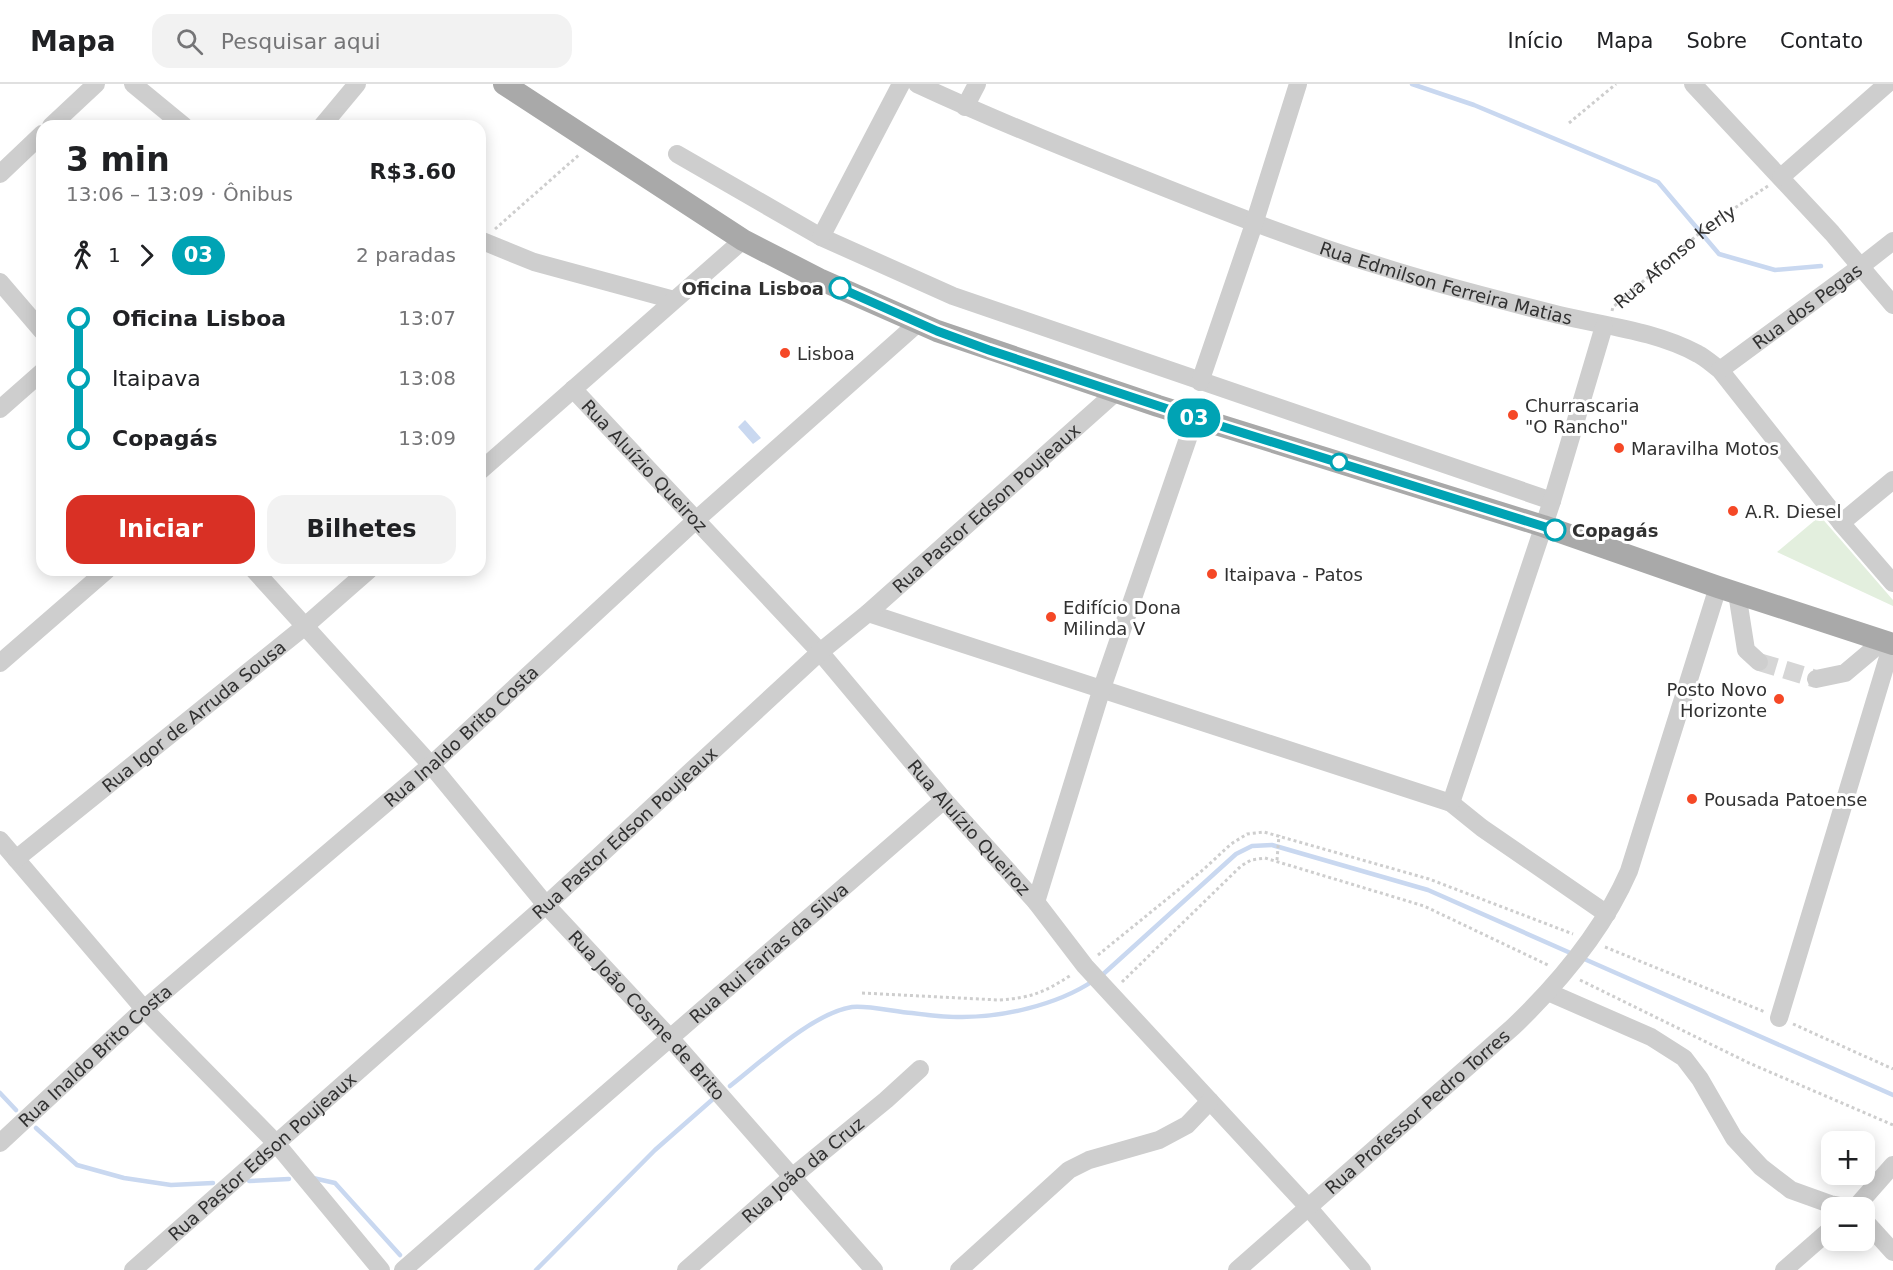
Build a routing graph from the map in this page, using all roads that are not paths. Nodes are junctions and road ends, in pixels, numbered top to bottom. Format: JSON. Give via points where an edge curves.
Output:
{"nodes":[{"id":1,"x":96,"y":84,"type":"edge"},
{"id":2,"x":133,"y":84,"type":"edge"},
{"id":3,"x":357,"y":84,"type":"edge"},
{"id":4,"x":504,"y":84,"type":"edge"},
{"id":5,"x":901,"y":84,"type":"edge"},
{"id":6,"x":917,"y":84,"type":"edge"},
{"id":7,"x":977,"y":84,"type":"edge"},
{"id":8,"x":1693,"y":84,"type":"edge"},
{"id":9,"x":1887,"y":84,"type":"edge"},
{"id":10,"x":1298,"y":86,"type":"edge"},
{"id":11,"x":965,"y":107,"type":"junction"},
{"id":12,"x":57,"y":120,"type":"edge"},
{"id":13,"x":177,"y":120,"type":"edge"},
{"id":14,"x":327,"y":120,"type":"edge"},
{"id":15,"x":36,"y":141,"type":"edge"},
{"id":16,"x":677,"y":154,"type":"dead end"},
{"id":17,"x":0,"y":174,"type":"edge"},
{"id":18,"x":1781,"y":177,"type":"junction"},
{"id":19,"x":1254,"y":224,"type":"junction"},
{"id":20,"x":821,"y":237,"type":"junction"},
{"id":21,"x":743,"y":240,"type":"junction"},
{"id":22,"x":1893,"y":241,"type":"edge"},
{"id":23,"x":486,"y":242,"type":"edge"},
{"id":24,"x":1860,"y":267,"type":"junction"},
{"id":25,"x":0,"y":282,"type":"edge"},
{"id":26,"x":674,"y":300,"type":"junction"},
{"id":27,"x":1893,"y":304,"type":"edge"},
{"id":28,"x":918,"y":323,"type":"junction"},
{"id":29,"x":36,"y":325,"type":"edge"},
{"id":30,"x":1604,"y":326,"type":"junction"},
{"id":31,"x":1720,"y":370,"type":"junction"},
{"id":32,"x":36,"y":377,"type":"edge"},
{"id":33,"x":1200,"y":382,"type":"junction"},
{"id":34,"x":573,"y":389,"type":"junction"},
{"id":35,"x":1116,"y":392,"type":"junction"},
{"id":36,"x":0,"y":409,"type":"edge"},
{"id":37,"x":1195,"y":418,"type":"junction"},
{"id":38,"x":486,"y":466,"type":"edge"},
{"id":39,"x":1893,"y":480,"type":"edge"},
{"id":40,"x":1552,"y":501,"type":"junction"},
{"id":41,"x":696,"y":520,"type":"junction"},
{"id":42,"x":1841,"y":523,"type":"junction"},
{"id":43,"x":1543,"y":526,"type":"junction"},
{"id":44,"x":100,"y":576,"type":"edge"},
{"id":45,"x":259,"y":576,"type":"edge"},
{"id":46,"x":362,"y":576,"type":"edge"},
{"id":47,"x":1893,"y":584,"type":"edge"},
{"id":48,"x":1728,"y":590,"type":"junction"},
{"id":49,"x":868,"y":613,"type":"junction"},
{"id":50,"x":304,"y":627,"type":"junction"},
{"id":51,"x":1889,"y":643,"type":"edge"},
{"id":52,"x":820,"y":652,"type":"junction"},
{"id":53,"x":1759,"y":662,"type":"tunnel mouth"},
{"id":54,"x":0,"y":663,"type":"edge"},
{"id":55,"x":1816,"y":679,"type":"tunnel mouth"},
{"id":56,"x":1102,"y":688,"type":"junction"},
{"id":57,"x":431,"y":765,"type":"junction"},
{"id":58,"x":944,"y":800,"type":"junction"},
{"id":59,"x":1451,"y":803,"type":"junction"},
{"id":60,"x":0,"y":840,"type":"edge"},
{"id":61,"x":16,"y":859,"type":"junction"},
{"id":62,"x":1036,"y":902,"type":"junction"},
{"id":63,"x":546,"y":904,"type":"junction"},
{"id":64,"x":1607,"y":914,"type":"junction"},
{"id":65,"x":1548,"y":992,"type":"junction"},
{"id":66,"x":144,"y":1009,"type":"junction"},
{"id":67,"x":1779,"y":1018,"type":"road end"},
{"id":68,"x":671,"y":1039,"type":"junction"},
{"id":69,"x":920,"y":1069,"type":"dead end"},
{"id":70,"x":1210,"y":1101,"type":"junction"},
{"id":71,"x":275,"y":1142,"type":"junction"},
{"id":72,"x":0,"y":1143,"type":"edge"},
{"id":73,"x":1893,"y":1165,"type":"edge"},
{"id":74,"x":792,"y":1177,"type":"junction"},
{"id":75,"x":1865,"y":1197,"type":"edge"},
{"id":76,"x":1821,"y":1201,"type":"edge"},
{"id":77,"x":1308,"y":1207,"type":"junction"},
{"id":78,"x":1875,"y":1232,"type":"edge"},
{"id":79,"x":1821,"y":1238,"type":"edge"},
{"id":80,"x":1893,"y":1252,"type":"edge"},
{"id":81,"x":133,"y":1270,"type":"edge"},
{"id":82,"x":381,"y":1270,"type":"edge"},
{"id":83,"x":403,"y":1270,"type":"edge"},
{"id":84,"x":686,"y":1270,"type":"edge"},
{"id":85,"x":874,"y":1270,"type":"edge"},
{"id":86,"x":959,"y":1270,"type":"edge"},
{"id":87,"x":1237,"y":1270,"type":"edge"},
{"id":88,"x":1362,"y":1270,"type":"edge"},
{"id":89,"x":1784,"y":1270,"type":"edge"}],
"edges":[{"from":1,"to":12,"type":"street"},
{"from":2,"to":13,"type":"street"},
{"from":3,"to":14,"type":"street"},
{"from":4,"to":21,"type":"main road"},
{"from":5,"to":20,"type":"street"},
{"from":6,"to":11,"type":"street","name":"Rua Edmilson Ferreira Matias"},
{"from":7,"to":11,"type":"street"},
{"from":8,"to":18,"type":"street"},
{"from":9,"to":18,"type":"street"},
{"from":10,"to":19,"type":"street"},
{"from":11,"to":19,"type":"street","name":"Rua Edmilson Ferreira Matias"},
{"from":15,"to":17,"type":"street"},
{"from":16,"to":20,"type":"street"},
{"from":18,"to":24,"type":"street"},
{"from":19,"to":30,"type":"street","name":"Rua Edmilson Ferreira Matias","via":[[1381,267]]},
{"from":19,"to":33,"type":"street"},
{"from":20,"to":33,"type":"street","via":[[953,296]]},
{"from":21,"to":26,"type":"street"},
{"from":21,"to":28,"type":"main road"},
{"from":22,"to":24,"type":"street","name":"Rua dos Pegas"},
{"from":23,"to":26,"type":"street","via":[[534,262]]},
{"from":24,"to":27,"type":"street"},
{"from":24,"to":31,"type":"street","name":"Rua dos Pegas"},
{"from":25,"to":29,"type":"street"},
{"from":26,"to":34,"type":"street"},
{"from":28,"to":35,"type":"main road"},
{"from":28,"to":41,"type":"street","name":"Rua Inaldo Brito Costa"},
{"from":30,"to":31,"type":"street","name":"Rua Edmilson Ferreira Matias","via":[[1670,341]]},
{"from":30,"to":40,"type":"street","name":"Rua Afonso Kerly"},
{"from":31,"to":42,"type":"street","name":"Rua Edmilson Ferreira Matias"},
{"from":32,"to":36,"type":"street"},
{"from":33,"to":40,"type":"street"},
{"from":34,"to":38,"type":"street"},
{"from":34,"to":41,"type":"street","name":"Rua Aluízio Queiroz"},
{"from":35,"to":37,"type":"main road"},
{"from":35,"to":49,"type":"street","name":"Rua Pastor Edson Poujeaux"},
{"from":37,"to":43,"type":"main road"},
{"from":37,"to":56,"type":"street"},
{"from":39,"to":42,"type":"street"},
{"from":40,"to":43,"type":"street","name":"Rua Afonso Kerly"},
{"from":41,"to":52,"type":"street","name":"Rua Aluízio Queiroz"},
{"from":41,"to":57,"type":"street","name":"Rua Inaldo Brito Costa"},
{"from":42,"to":47,"type":"street","name":"Rua Edmilson Ferreira Matias"},
{"from":43,"to":48,"type":"main road"},
{"from":43,"to":59,"type":"street","name":"Rua Afonso Kerly"},
{"from":44,"to":54,"type":"street"},
{"from":45,"to":50,"type":"street","name":"Rua João Cosme de Brito"},
{"from":46,"to":50,"type":"street","name":"Rua Igor de Arruda Sousa"},
{"from":48,"to":51,"type":"main road"},
{"from":48,"to":53,"type":"street","via":[[1746,650]]},
{"from":48,"to":64,"type":"street","name":"Rua Professor Pedro Torres","via":[[1629,871]]},
{"from":49,"to":52,"type":"street","name":"Rua Pastor Edson Poujeaux"},
{"from":49,"to":56,"type":"street"},
{"from":50,"to":57,"type":"street","name":"Rua João Cosme de Brito"},
{"from":50,"to":61,"type":"street","name":"Rua Igor de Arruda Sousa"},
{"from":51,"to":55,"type":"street","via":[[1845,673]]},
{"from":51,"to":67,"type":"street"},
{"from":52,"to":58,"type":"street","name":"Rua Aluízio Queiroz"},
{"from":52,"to":63,"type":"street","name":"Rua Pastor Edson Poujeaux"},
{"from":56,"to":59,"type":"street"},
{"from":56,"to":62,"type":"street"},
{"from":57,"to":63,"type":"street","name":"Rua João Cosme de Brito"},
{"from":57,"to":66,"type":"street","name":"Rua Inaldo Brito Costa"},
{"from":58,"to":62,"type":"street","name":"Rua Aluízio Queiroz"},
{"from":58,"to":68,"type":"street","name":"Rua Rui Farias da Silva"},
{"from":59,"to":64,"type":"street"},
{"from":60,"to":61,"type":"street"},
{"from":61,"to":66,"type":"street"},
{"from":62,"to":70,"type":"street","name":"Rua Aluízio Queiroz","via":[[1085,966]]},
{"from":63,"to":68,"type":"street","name":"Rua João Cosme de Brito"},
{"from":63,"to":71,"type":"street","name":"Rua Pastor Edson Poujeaux"},
{"from":64,"to":65,"type":"street","name":"Rua Professor Pedro Torres"},
{"from":65,"to":76,"type":"street","via":[[1651,1037],[1684,1058],[1734,1138],[1761,1167],[1791,1190]]},
{"from":65,"to":77,"type":"street","name":"Rua Professor Pedro Torres"},
{"from":66,"to":71,"type":"street"},
{"from":66,"to":72,"type":"street","name":"Rua Inaldo Brito Costa"},
{"from":68,"to":74,"type":"street","name":"Rua João Cosme de Brito"},
{"from":68,"to":83,"type":"street","name":"Rua Rui Farias da Silva"},
{"from":69,"to":74,"type":"street","name":"Rua João da Cruz"},
{"from":70,"to":77,"type":"street","name":"Rua Aluízio Queiroz"},
{"from":70,"to":86,"type":"street","via":[[1187,1125],[1159,1140],[1089,1160],[1069,1170]]},
{"from":71,"to":81,"type":"street","name":"Rua Pastor Edson Poujeaux"},
{"from":71,"to":82,"type":"street"},
{"from":73,"to":75,"type":"street"},
{"from":74,"to":84,"type":"street","name":"Rua João da Cruz"},
{"from":74,"to":85,"type":"street","name":"Rua João Cosme de Brito"},
{"from":77,"to":87,"type":"street","name":"Rua Professor Pedro Torres"},
{"from":77,"to":88,"type":"street","name":"Rua Aluízio Queiroz"},
{"from":78,"to":80,"type":"street"},
{"from":79,"to":89,"type":"street"}]}
